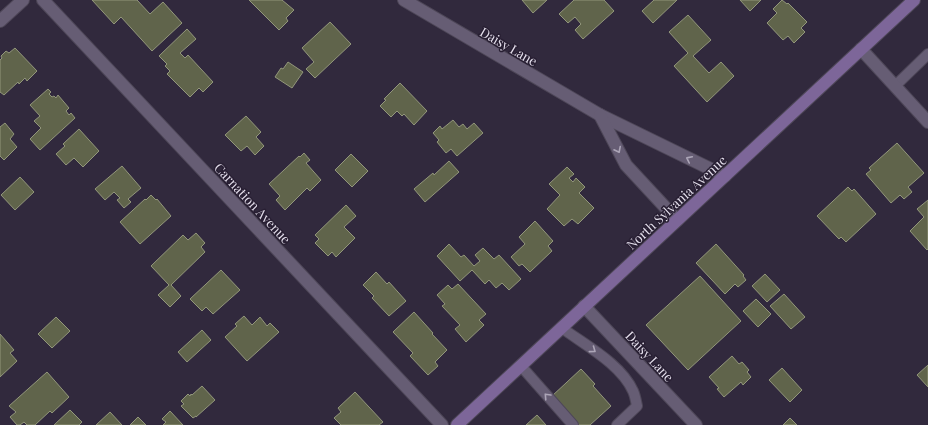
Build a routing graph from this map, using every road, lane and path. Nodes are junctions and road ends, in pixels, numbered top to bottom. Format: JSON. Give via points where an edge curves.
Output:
{"nodes":[{"id":1,"x":23,"y":0,"type":"edge"},
{"id":2,"x":43,"y":0,"type":"edge"},
{"id":3,"x":404,"y":0,"type":"edge"},
{"id":4,"x":914,"y":0,"type":"edge"},
{"id":5,"x":0,"y":21,"type":"edge"},
{"id":6,"x":861,"y":49,"type":"junction"},
{"id":7,"x":928,"y":54,"type":"edge"},
{"id":8,"x":895,"y":86,"type":"junction"},
{"id":9,"x":600,"y":115,"type":"junction"},
{"id":10,"x":928,"y":122,"type":"edge"},
{"id":11,"x":724,"y":176,"type":"junction"},
{"id":12,"x":677,"y":220,"type":"junction"},
{"id":13,"x":584,"y":306,"type":"junction"},
{"id":14,"x":562,"y":328,"type":"junction"},
{"id":15,"x":521,"y":366,"type":"junction"},
{"id":16,"x":442,"y":425,"type":"edge"},
{"id":17,"x":457,"y":425,"type":"edge"},
{"id":18,"x":573,"y":425,"type":"edge"},
{"id":19,"x":617,"y":425,"type":"edge"},
{"id":20,"x":696,"y":425,"type":"edge"}],
"edges":[{"from":1,"to":5,"type":"street"},
{"from":2,"to":16,"type":"street","name":"Carnation Avenue"},
{"from":3,"to":9,"type":"street","name":"Daisy Lane"},
{"from":4,"to":6,"type":"main road","name":"North Sylvania Avenue"},
{"from":6,"to":8,"type":"street"},
{"from":6,"to":11,"type":"main road","name":"North Sylvania Avenue"},
{"from":7,"to":8,"type":"lane"},
{"from":8,"to":10,"type":"street"},
{"from":11,"to":9,"type":"street","name":"Daisy Lane","one_way":true},
{"from":9,"to":12,"type":"street","one_way":true,"via":[[626,165]]},
{"from":11,"to":12,"type":"main road","name":"North Sylvania Avenue"},
{"from":12,"to":13,"type":"main road","name":"North Sylvania Avenue"},
{"from":13,"to":14,"type":"main road","name":"North Sylvania Avenue"},
{"from":13,"to":20,"type":"street","name":"Daisy Lane"},
{"from":14,"to":15,"type":"main road","name":"North Sylvania Avenue"},
{"from":14,"to":19,"type":"lane","one_way":true,"via":[[612,364],[634,392],[637,406]]},
{"from":15,"to":17,"type":"main road","name":"North Sylvania Avenue"},
{"from":18,"to":15,"type":"lane","one_way":true}]}
